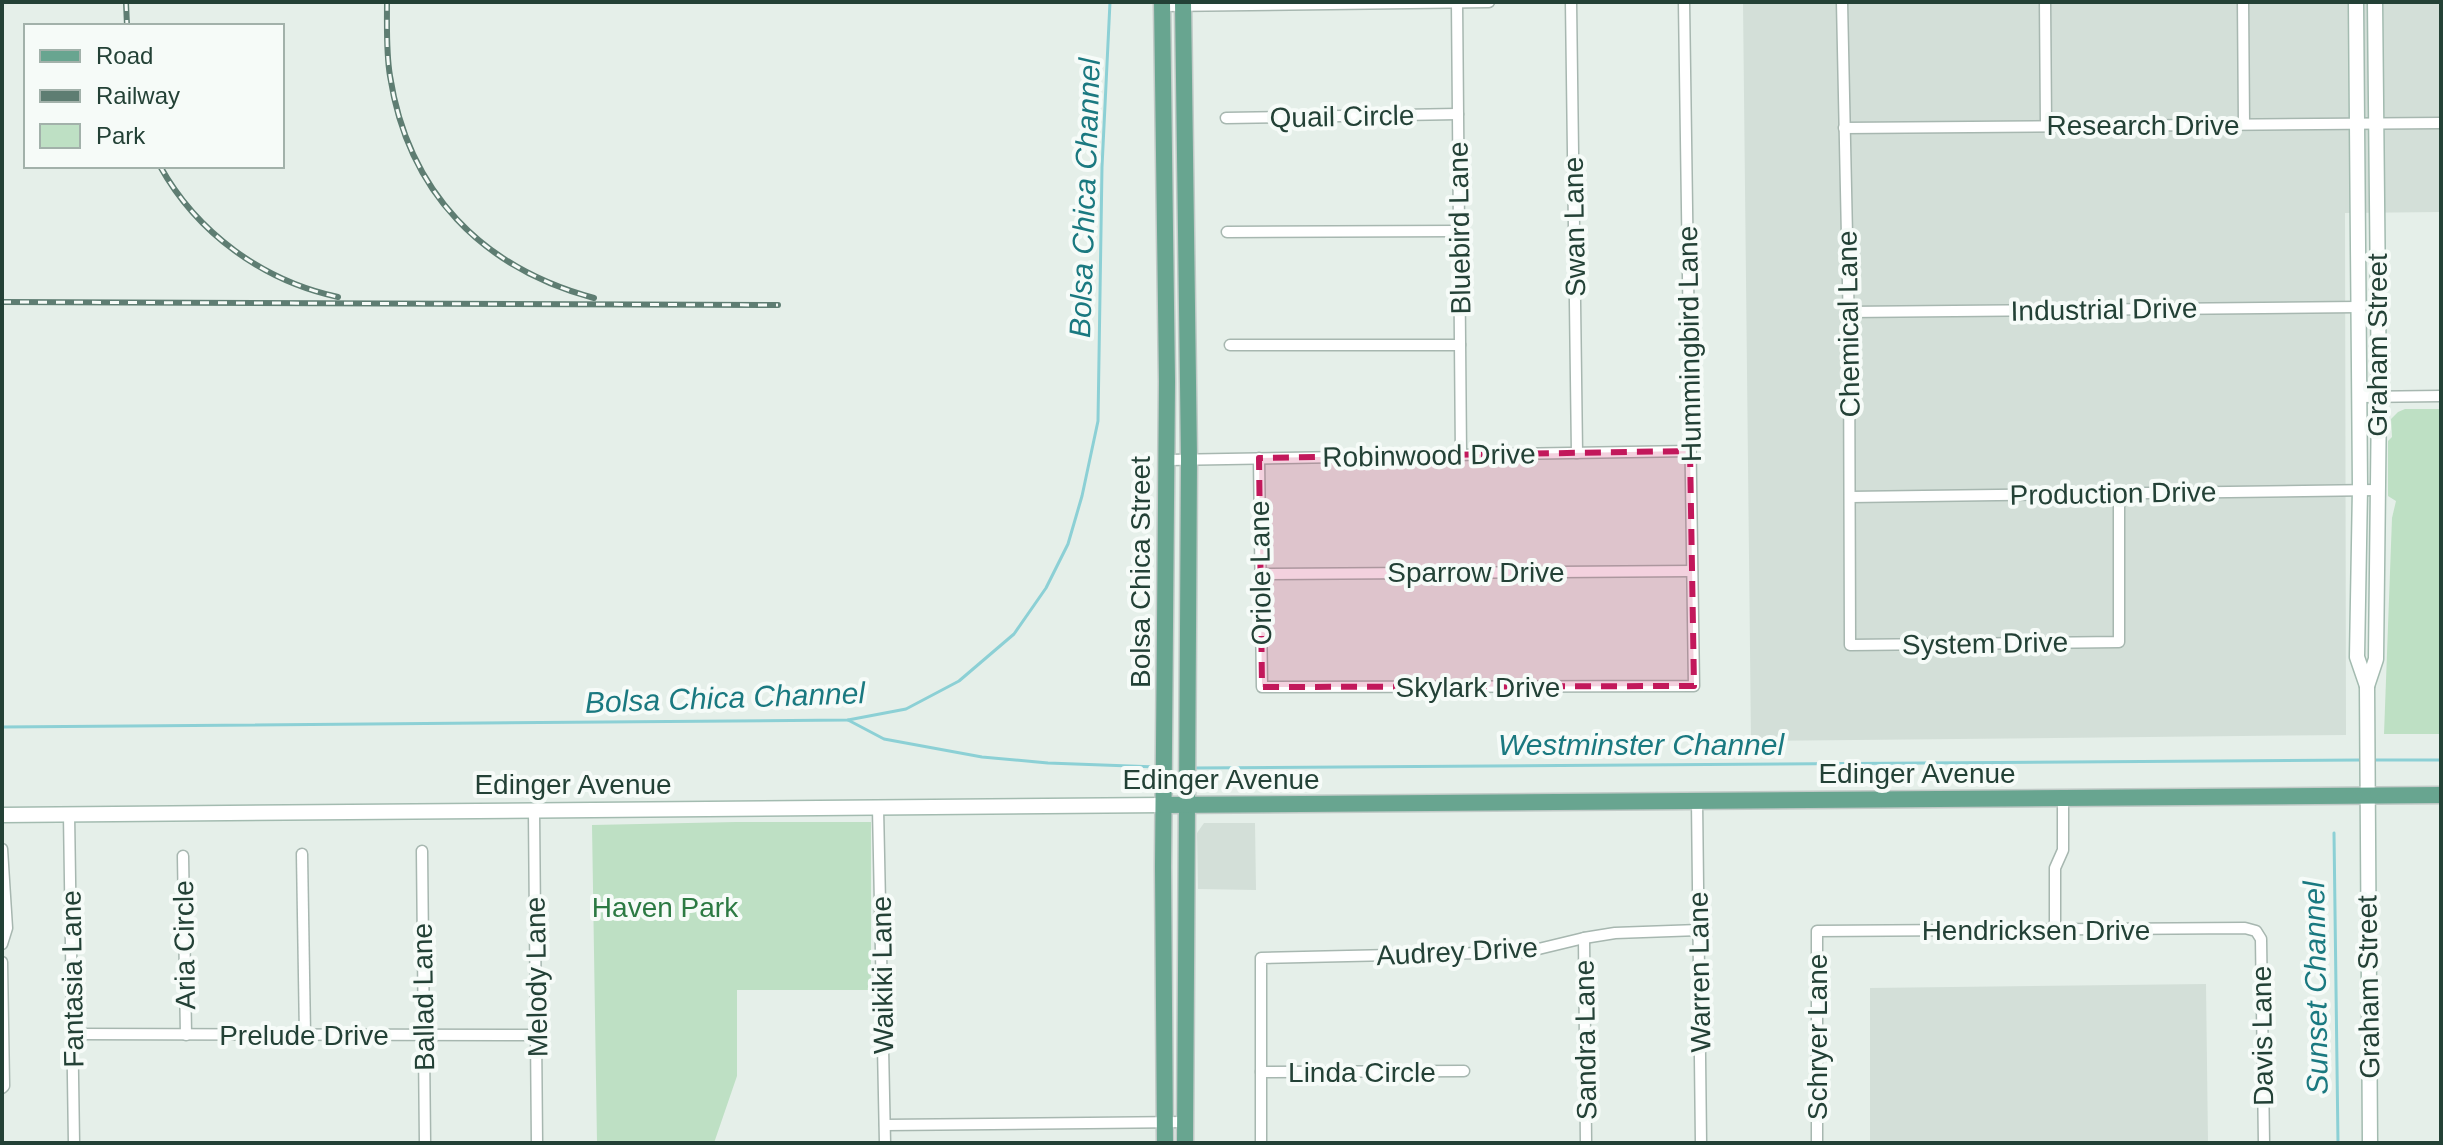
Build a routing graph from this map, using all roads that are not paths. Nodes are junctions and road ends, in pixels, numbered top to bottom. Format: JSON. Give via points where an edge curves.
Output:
{"nodes":[{"id":1,"x":1457,"y":2,"type":"edge"},
{"id":2,"x":1489,"y":2,"type":"edge"},
{"id":3,"x":1571,"y":2,"type":"edge"},
{"id":4,"x":1684,"y":2,"type":"edge"},
{"id":5,"x":1842,"y":2,"type":"edge"},
{"id":6,"x":2045,"y":2,"type":"edge"},
{"id":7,"x":2243,"y":2,"type":"edge"},
{"id":8,"x":2356,"y":2,"type":"edge"},
{"id":9,"x":2375,"y":2,"type":"edge"},
{"id":10,"x":1183,"y":3,"type":"edge"},
{"id":11,"x":1162,"y":4,"type":"edge"},
{"id":12,"x":1458,"y":114,"type":"junction"},
{"id":13,"x":1226,"y":118,"type":"dead end"},
{"id":14,"x":2441,"y":123,"type":"edge"},
{"id":15,"x":2244,"y":124,"type":"junction"},
{"id":16,"x":2357,"y":124,"type":"junction"},
{"id":17,"x":2376,"y":124,"type":"junction"},
{"id":18,"x":2046,"y":125,"type":"junction"},
{"id":19,"x":1844,"y":128,"type":"junction"},
{"id":20,"x":1459,"y":231,"type":"junction"},
{"id":21,"x":1227,"y":232,"type":"dead end"},
{"id":22,"x":2359,"y":307,"type":"junction"},
{"id":23,"x":1848,"y":312,"type":"junction"},
{"id":24,"x":1230,"y":345,"type":"dead end"},
{"id":25,"x":1460,"y":345,"type":"junction"},
{"id":26,"x":2441,"y":396,"type":"edge"},
{"id":27,"x":2360,"y":397,"type":"junction"},
{"id":28,"x":2379,"y":397,"type":"junction"},
{"id":29,"x":1690,"y":451,"type":"junction"},
{"id":30,"x":1577,"y":453,"type":"junction"},
{"id":31,"x":1461,"y":455,"type":"junction"},
{"id":32,"x":1259,"y":458,"type":"junction"},
{"id":33,"x":1189,"y":459,"type":"junction"},
{"id":34,"x":1167,"y":460,"type":"junction"},
{"id":35,"x":2360,"y":488,"type":"junction"},
{"id":36,"x":2376,"y":490,"type":"junction"},
{"id":37,"x":2119,"y":493,"type":"junction"},
{"id":38,"x":1850,"y":497,"type":"junction"},
{"id":39,"x":1692,"y":571,"type":"junction"},
{"id":40,"x":1260,"y":574,"type":"junction"},
{"id":41,"x":1850,"y":645,"type":"joint"},
{"id":42,"x":1694,"y":686,"type":"joint"},
{"id":43,"x":2367,"y":686,"type":"junction"},
{"id":44,"x":1262,"y":687,"type":"joint"},
{"id":45,"x":2441,"y":795,"type":"edge"},
{"id":46,"x":2367,"y":796,"type":"junction"},
{"id":47,"x":2063,"y":798,"type":"junction"},
{"id":48,"x":1697,"y":801,"type":"junction"},
{"id":49,"x":1164,"y":805,"type":"junction"},
{"id":50,"x":1186,"y":805,"type":"junction"},
{"id":51,"x":878,"y":808,"type":"junction"},
{"id":52,"x":534,"y":811,"type":"junction"},
{"id":53,"x":69,"y":814,"type":"junction"},
{"id":54,"x":2,"y":815,"type":"edge"},
{"id":55,"x":3,"y":849,"type":"edge"},
{"id":56,"x":422,"y":851,"type":"dead end"},
{"id":57,"x":302,"y":854,"type":"dead end"},
{"id":58,"x":183,"y":856,"type":"dead end"},
{"id":59,"x":1699,"y":930,"type":"junction"},
{"id":60,"x":2055,"y":930,"type":"junction"},
{"id":61,"x":1817,"y":931,"type":"joint"},
{"id":62,"x":2256,"y":931,"type":"joint"},
{"id":63,"x":1584,"y":938,"type":"junction"},
{"id":64,"x":2,"y":944,"type":"edge"},
{"id":65,"x":2,"y":962,"type":"edge"},
{"id":66,"x":1162,"y":963,"type":"junction"},
{"id":67,"x":1186,"y":963,"type":"junction"},
{"id":68,"x":72,"y":1034,"type":"junction"},
{"id":69,"x":186,"y":1035,"type":"junction"},
{"id":70,"x":305,"y":1035,"type":"junction"},
{"id":71,"x":424,"y":1035,"type":"junction"},
{"id":72,"x":537,"y":1035,"type":"junction"},
{"id":73,"x":1464,"y":1071,"type":"dead end"},
{"id":74,"x":1261,"y":1072,"type":"junction"},
{"id":75,"x":3,"y":1087,"type":"edge"},
{"id":76,"x":1164,"y":1122,"type":"junction"},
{"id":77,"x":1185,"y":1122,"type":"junction"},
{"id":78,"x":885,"y":1125,"type":"junction"},
{"id":79,"x":74,"y":1143,"type":"edge"},
{"id":80,"x":425,"y":1143,"type":"edge"},
{"id":81,"x":537,"y":1143,"type":"edge"},
{"id":82,"x":885,"y":1143,"type":"edge"},
{"id":83,"x":1165,"y":1143,"type":"edge"},
{"id":84,"x":1185,"y":1143,"type":"edge"},
{"id":85,"x":1261,"y":1143,"type":"edge"},
{"id":86,"x":1586,"y":1143,"type":"edge"},
{"id":87,"x":1701,"y":1143,"type":"edge"},
{"id":88,"x":1817,"y":1143,"type":"edge"},
{"id":89,"x":2264,"y":1143,"type":"edge"},
{"id":90,"x":2370,"y":1143,"type":"edge"}],
"edges":[{"from":1,"to":2,"type":"street"},
{"from":1,"to":10,"type":"street"},
{"from":1,"to":12,"type":"street","name":"Bluebird Lane"},
{"from":3,"to":30,"type":"street","name":"Swan Lane"},
{"from":4,"to":29,"type":"street","name":"Hummingbird Lane"},
{"from":5,"to":19,"type":"street","name":"Chemical Lane"},
{"from":6,"to":18,"type":"street"},
{"from":7,"to":15,"type":"street"},
{"from":8,"to":16,"type":"street","name":"Graham Street"},
{"from":9,"to":17,"type":"street","name":"Graham Street"},
{"from":10,"to":11,"type":"street"},
{"from":10,"to":33,"type":"main road","name":"Bolsa Chica Street"},
{"from":11,"to":34,"type":"main road","name":"Bolsa Chica Street"},
{"from":12,"to":13,"type":"street","name":"Quail Circle"},
{"from":12,"to":20,"type":"street","name":"Bluebird Lane"},
{"from":14,"to":17,"type":"street","name":"Research Drive"},
{"from":15,"to":16,"type":"street","name":"Research Drive"},
{"from":15,"to":18,"type":"street","name":"Research Drive"},
{"from":16,"to":17,"type":"street","name":"Research Drive"},
{"from":16,"to":22,"type":"street","name":"Graham Street"},
{"from":17,"to":28,"type":"street","name":"Graham Street"},
{"from":18,"to":19,"type":"street","name":"Research Drive"},
{"from":19,"to":23,"type":"street","name":"Chemical Lane"},
{"from":20,"to":21,"type":"street"},
{"from":20,"to":25,"type":"street","name":"Bluebird Lane"},
{"from":22,"to":23,"type":"street","name":"Industrial Drive"},
{"from":22,"to":27,"type":"street","name":"Graham Street"},
{"from":23,"to":38,"type":"street","name":"Chemical Lane"},
{"from":24,"to":25,"type":"street"},
{"from":25,"to":31,"type":"street","name":"Bluebird Lane"},
{"from":26,"to":28,"type":"street"},
{"from":27,"to":28,"type":"street"},
{"from":27,"to":35,"type":"street","name":"Graham Street"},
{"from":28,"to":36,"type":"street","name":"Graham Street"},
{"from":29,"to":30,"type":"street","name":"Robinwood Drive"},
{"from":29,"to":39,"type":"street","name":"Hummingbird Lane"},
{"from":30,"to":31,"type":"street","name":"Robinwood Drive"},
{"from":31,"to":32,"type":"street","name":"Robinwood Drive"},
{"from":32,"to":33,"type":"street","name":"Robinwood Drive"},
{"from":32,"to":40,"type":"street","name":"Oriole Lane"},
{"from":33,"to":34,"type":"street","name":"Robinwood Drive"},
{"from":33,"to":50,"type":"main road","name":"Bolsa Chica Street"},
{"from":34,"to":49,"type":"main road","name":"Bolsa Chica Street"},
{"from":35,"to":36,"type":"street","name":"Production Drive"},
{"from":35,"to":37,"type":"street","name":"Production Drive"},
{"from":35,"to":43,"type":"street","name":"Graham Street","via":[[2357,657]]},
{"from":36,"to":43,"type":"street","name":"Graham Street","via":[[2376,659]]},
{"from":37,"to":38,"type":"street","name":"Production Drive"},
{"from":37,"to":41,"type":"street","name":"System Drive","via":[[2119,642]]},
{"from":38,"to":41,"type":"street","name":"Chemical Lane"},
{"from":39,"to":40,"type":"street","name":"Sparrow Drive"},
{"from":39,"to":42,"type":"street","name":"Hummingbird Lane"},
{"from":40,"to":44,"type":"street","name":"Oriole Lane"},
{"from":42,"to":44,"type":"street","name":"Skylark Drive"},
{"from":43,"to":46,"type":"street","name":"Graham Street"},
{"from":45,"to":46,"type":"main road","name":"Edinger Avenue"},
{"from":46,"to":47,"type":"main road","name":"Edinger Avenue"},
{"from":46,"to":90,"type":"street","name":"Graham Street"},
{"from":47,"to":48,"type":"main road","name":"Edinger Avenue"},
{"from":47,"to":60,"type":"street"},
{"from":48,"to":50,"type":"main road","name":"Edinger Avenue"},
{"from":48,"to":59,"type":"street","name":"Warren Lane"},
{"from":49,"to":50,"type":"main road","name":"Edinger Avenue"},
{"from":49,"to":51,"type":"street","name":"Edinger Avenue"},
{"from":49,"to":66,"type":"main road","name":"Bolsa Chica Street"},
{"from":50,"to":67,"type":"main road","name":"Bolsa Chica Street"},
{"from":51,"to":52,"type":"street","name":"Edinger Avenue"},
{"from":51,"to":78,"type":"street","name":"Waikiki Lane"},
{"from":52,"to":53,"type":"street","name":"Edinger Avenue"},
{"from":52,"to":72,"type":"street","name":"Melody Lane"},
{"from":53,"to":54,"type":"street","name":"Edinger Avenue"},
{"from":53,"to":68,"type":"street","name":"Fantasia Lane"},
{"from":55,"to":64,"type":"street","via":[[7,928]]},
{"from":56,"to":71,"type":"street","name":"Ballad Lane"},
{"from":57,"to":70,"type":"street"},
{"from":58,"to":69,"type":"street","name":"Aria Circle"},
{"from":59,"to":63,"type":"street","name":"Audrey Drive"},
{"from":59,"to":87,"type":"street","name":"Warren Lane"},
{"from":60,"to":61,"type":"street","name":"Hendricksen Drive"},
{"from":60,"to":62,"type":"street","name":"Hendricksen Drive"},
{"from":61,"to":88,"type":"street","name":"Schryer Lane"},
{"from":62,"to":89,"type":"street","name":"Davis Lane","via":[[2261,939]]},
{"from":63,"to":74,"type":"street","name":"Audrey Drive","via":[[1526,952],[1261,958]]},
{"from":63,"to":86,"type":"street","name":"Sandra Lane"},
{"from":65,"to":75,"type":"street"},
{"from":66,"to":67,"type":"main road"},
{"from":66,"to":76,"type":"main road","name":"Bolsa Chica Street"},
{"from":67,"to":77,"type":"main road","name":"Bolsa Chica Street"},
{"from":68,"to":69,"type":"street","name":"Prelude Drive"},
{"from":68,"to":79,"type":"street","name":"Fantasia Lane"},
{"from":69,"to":70,"type":"street","name":"Prelude Drive"},
{"from":70,"to":71,"type":"street","name":"Prelude Drive"},
{"from":71,"to":72,"type":"street","name":"Prelude Drive"},
{"from":71,"to":80,"type":"street","name":"Ballad Lane"},
{"from":72,"to":81,"type":"street","name":"Melody Lane"},
{"from":73,"to":74,"type":"street","name":"Linda Circle"},
{"from":74,"to":85,"type":"street"},
{"from":76,"to":77,"type":"street"},
{"from":76,"to":78,"type":"street"},
{"from":76,"to":83,"type":"main road","name":"Bolsa Chica Street"},
{"from":77,"to":84,"type":"main road","name":"Bolsa Chica Street"},
{"from":78,"to":82,"type":"street","name":"Waikiki Lane"}]}
